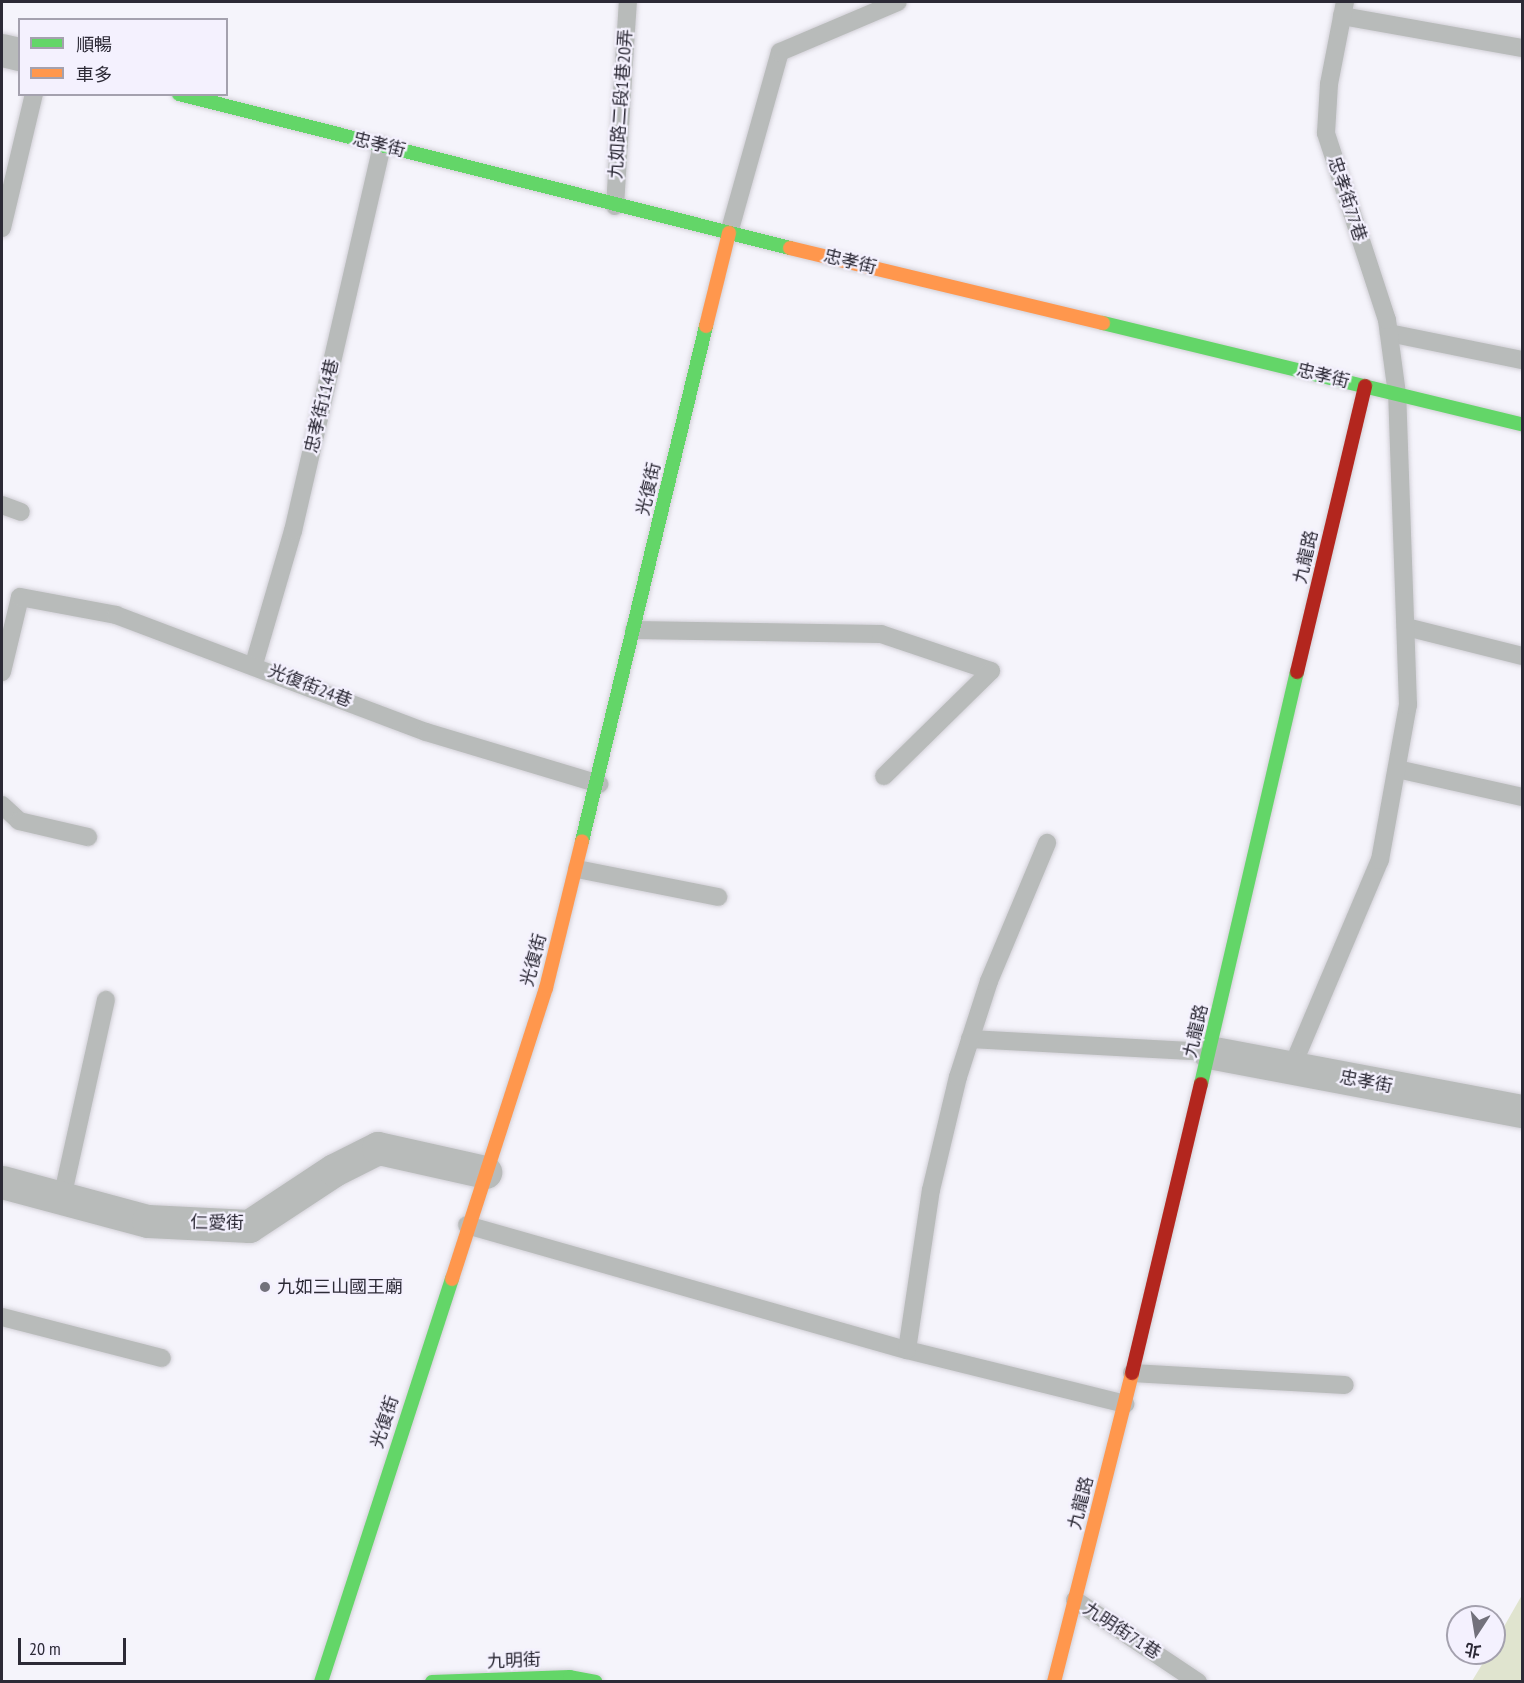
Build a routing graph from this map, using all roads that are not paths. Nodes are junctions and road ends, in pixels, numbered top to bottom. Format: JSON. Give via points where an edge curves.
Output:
{"nodes":[{"id":1,"x":628,"y":2,"type":"edge"},
{"id":2,"x":898,"y":2,"type":"edge"},
{"id":3,"x":1343,"y":9,"type":"edge"},
{"id":4,"x":1522,"y":48,"type":"edge"},
{"id":5,"x":2,"y":50,"type":"edge"},
{"id":6,"x":18,"y":54,"type":"edge"},
{"id":7,"x":34,"y":96,"type":"edge"},
{"id":8,"x":187,"y":96,"type":"edge"},
{"id":9,"x":382,"y":145,"type":"junction"},
{"id":10,"x":615,"y":206,"type":"junction"},
{"id":11,"x":2,"y":228,"type":"edge"},
{"id":12,"x":729,"y":233,"type":"junction"},
{"id":13,"x":1389,"y":333,"type":"junction"},
{"id":14,"x":1522,"y":360,"type":"edge"},
{"id":15,"x":1365,"y":386,"type":"junction"},
{"id":16,"x":1397,"y":394,"type":"junction"},
{"id":17,"x":1522,"y":424,"type":"edge"},
{"id":18,"x":2,"y":505,"type":"edge"},
{"id":19,"x":21,"y":512,"type":"dead end"},
{"id":20,"x":1406,"y":627,"type":"junction"},
{"id":21,"x":634,"y":630,"type":"junction"},
{"id":22,"x":1522,"y":656,"type":"edge"},
{"id":23,"x":254,"y":664,"type":"junction"},
{"id":24,"x":2,"y":672,"type":"edge"},
{"id":25,"x":1397,"y":769,"type":"junction"},
{"id":26,"x":884,"y":776,"type":"dead end"},
{"id":27,"x":599,"y":784,"type":"junction"},
{"id":28,"x":1522,"y":797,"type":"edge"},
{"id":29,"x":2,"y":805,"type":"edge"},
{"id":30,"x":88,"y":837,"type":"dead end"},
{"id":31,"x":1047,"y":843,"type":"dead end"},
{"id":32,"x":577,"y":869,"type":"junction"},
{"id":33,"x":718,"y":897,"type":"dead end"},
{"id":34,"x":106,"y":1000,"type":"dead end"},
{"id":35,"x":970,"y":1039,"type":"junction"},
{"id":36,"x":1209,"y":1052,"type":"junction"},
{"id":37,"x":1292,"y":1067,"type":"junction"},
{"id":38,"x":1522,"y":1111,"type":"edge"},
{"id":39,"x":485,"y":1172,"type":"junction"},
{"id":40,"x":2,"y":1182,"type":"edge"},
{"id":41,"x":62,"y":1198,"type":"junction"},
{"id":42,"x":467,"y":1225,"type":"junction"},
{"id":43,"x":2,"y":1317,"type":"edge"},
{"id":44,"x":907,"y":1350,"type":"junction"},
{"id":45,"x":162,"y":1358,"type":"dead end"},
{"id":46,"x":1132,"y":1373,"type":"junction"},
{"id":47,"x":1345,"y":1385,"type":"dead end"},
{"id":48,"x":1125,"y":1404,"type":"junction"},
{"id":49,"x":1075,"y":1600,"type":"junction"},
{"id":50,"x":321,"y":1682,"type":"edge"},
{"id":51,"x":432,"y":1682,"type":"edge"},
{"id":52,"x":596,"y":1682,"type":"edge"},
{"id":53,"x":1054,"y":1682,"type":"edge"},
{"id":54,"x":1198,"y":1682,"type":"edge"}],
"edges":[{"from":1,"to":10,"type":"lane","name":"九如路二段1巷20弄"},
{"from":2,"to":12,"type":"lane","via":[[780,52]]},
{"from":3,"to":4,"type":"lane"},
{"from":3,"to":13,"type":"lane","name":"忠孝街77巷","via":[[1329,84],[1326,133]]},
{"from":5,"to":6,"type":"street"},
{"from":7,"to":11,"type":"lane"},
{"from":8,"to":9,"type":"street","name":"忠孝街"},
{"from":9,"to":10,"type":"street","name":"忠孝街"},
{"from":9,"to":23,"type":"lane","name":"忠孝街114巷","via":[[293,531]]},
{"from":10,"to":12,"type":"street","name":"忠孝街"},
{"from":12,"to":15,"type":"street","name":"忠孝街"},
{"from":12,"to":21,"type":"street","name":"光復街"},
{"from":13,"to":14,"type":"lane"},
{"from":13,"to":16,"type":"lane","name":"忠孝街77巷"},
{"from":15,"to":16,"type":"street","name":"忠孝街"},
{"from":15,"to":36,"type":"street","name":"九龍路"},
{"from":16,"to":17,"type":"street","name":"忠孝街"},
{"from":16,"to":20,"type":"lane","name":"忠孝街77巷"},
{"from":18,"to":19,"type":"lane"},
{"from":20,"to":22,"type":"lane"},
{"from":20,"to":25,"type":"lane","name":"忠孝街77巷","via":[[1408,705]]},
{"from":21,"to":26,"type":"lane","via":[[881,634],[991,671]]},
{"from":21,"to":27,"type":"street","name":"光復街"},
{"from":23,"to":24,"type":"lane","name":"光復街24巷","via":[[116,615],[20,597]]},
{"from":23,"to":27,"type":"lane","name":"光復街24巷","via":[[426,732]]},
{"from":25,"to":28,"type":"lane"},
{"from":25,"to":37,"type":"lane","name":"忠孝街77巷","via":[[1380,860]]},
{"from":27,"to":32,"type":"street","name":"光復街"},
{"from":29,"to":30,"type":"lane","via":[[19,821]]},
{"from":31,"to":35,"type":"lane"},
{"from":32,"to":33,"type":"lane"},
{"from":32,"to":39,"type":"street","name":"光復街","via":[[546,988]]},
{"from":34,"to":41,"type":"lane"},
{"from":35,"to":36,"type":"lane"},
{"from":35,"to":44,"type":"lane","via":[[931,1190]]},
{"from":36,"to":37,"type":"street","name":"忠孝街"},
{"from":36,"to":46,"type":"street","name":"九龍路"},
{"from":37,"to":38,"type":"street","name":"忠孝街"},
{"from":39,"to":41,"type":"street","name":"仁愛街","via":[[378,1148],[249,1226],[148,1221]]},
{"from":39,"to":42,"type":"street","name":"光復街"},
{"from":40,"to":41,"type":"street","name":"仁愛街"},
{"from":42,"to":44,"type":"lane"},
{"from":42,"to":50,"type":"street","name":"光復街"},
{"from":43,"to":45,"type":"lane"},
{"from":44,"to":48,"type":"lane"},
{"from":46,"to":47,"type":"lane"},
{"from":46,"to":48,"type":"street","name":"九龍路"},
{"from":48,"to":49,"type":"street","name":"九龍路"},
{"from":49,"to":53,"type":"street","name":"九龍路"},
{"from":49,"to":54,"type":"lane","name":"九明街71巷"},
{"from":51,"to":52,"type":"street","name":"九明街","via":[[570,1677]]}]}
